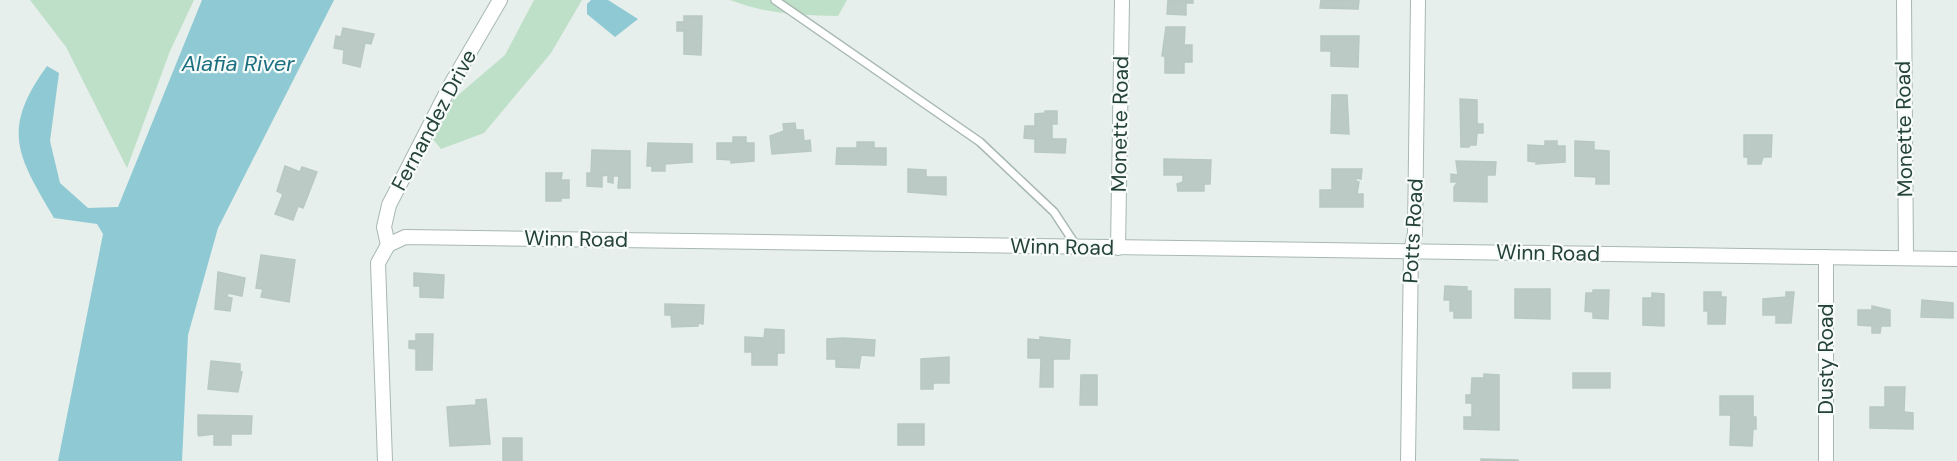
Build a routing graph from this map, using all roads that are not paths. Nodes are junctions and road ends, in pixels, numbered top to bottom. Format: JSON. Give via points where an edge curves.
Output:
{"nodes":[{"id":1,"x":500,"y":0,"type":"edge"},
{"id":2,"x":775,"y":0,"type":"edge"},
{"id":3,"x":1122,"y":0,"type":"edge"},
{"id":4,"x":1418,"y":0,"type":"edge"},
{"id":5,"x":1904,"y":0,"type":"edge"},
{"id":6,"x":388,"y":245,"type":"junction"},
{"id":7,"x":1077,"y":247,"type":"junction"},
{"id":8,"x":1118,"y":248,"type":"junction"},
{"id":9,"x":1411,"y":251,"type":"junction"},
{"id":10,"x":1826,"y":257,"type":"junction"},
{"id":11,"x":1906,"y":258,"type":"junction"},
{"id":12,"x":1957,"y":259,"type":"edge"},
{"id":13,"x":385,"y":461,"type":"edge"},
{"id":14,"x":1408,"y":461,"type":"edge"},
{"id":15,"x":1826,"y":461,"type":"edge"}],
"edges":[{"from":1,"to":6,"type":"street","name":"Fernandez Drive","via":[[451,84],[389,205],[384,227]]},
{"from":2,"to":7,"type":"lane","via":[[980,142],[1054,212]]},
{"from":3,"to":8,"type":"street","name":"Monette Road"},
{"from":4,"to":9,"type":"street","name":"Potts Road","via":[[1415,233]]},
{"from":5,"to":11,"type":"street","name":"Monette Road"},
{"from":6,"to":7,"type":"street","name":"Winn Road","via":[[405,237]]},
{"from":6,"to":13,"type":"street","via":[[378,263]]},
{"from":7,"to":8,"type":"street","name":"Winn Road"},
{"from":8,"to":9,"type":"street","name":"Winn Road"},
{"from":9,"to":10,"type":"street","name":"Winn Road"},
{"from":9,"to":14,"type":"street","name":"Potts Road"},
{"from":10,"to":11,"type":"street","name":"Winn Road"},
{"from":10,"to":15,"type":"street","name":"Dusty Road"},
{"from":11,"to":12,"type":"street","name":"Winn Road"}]}
